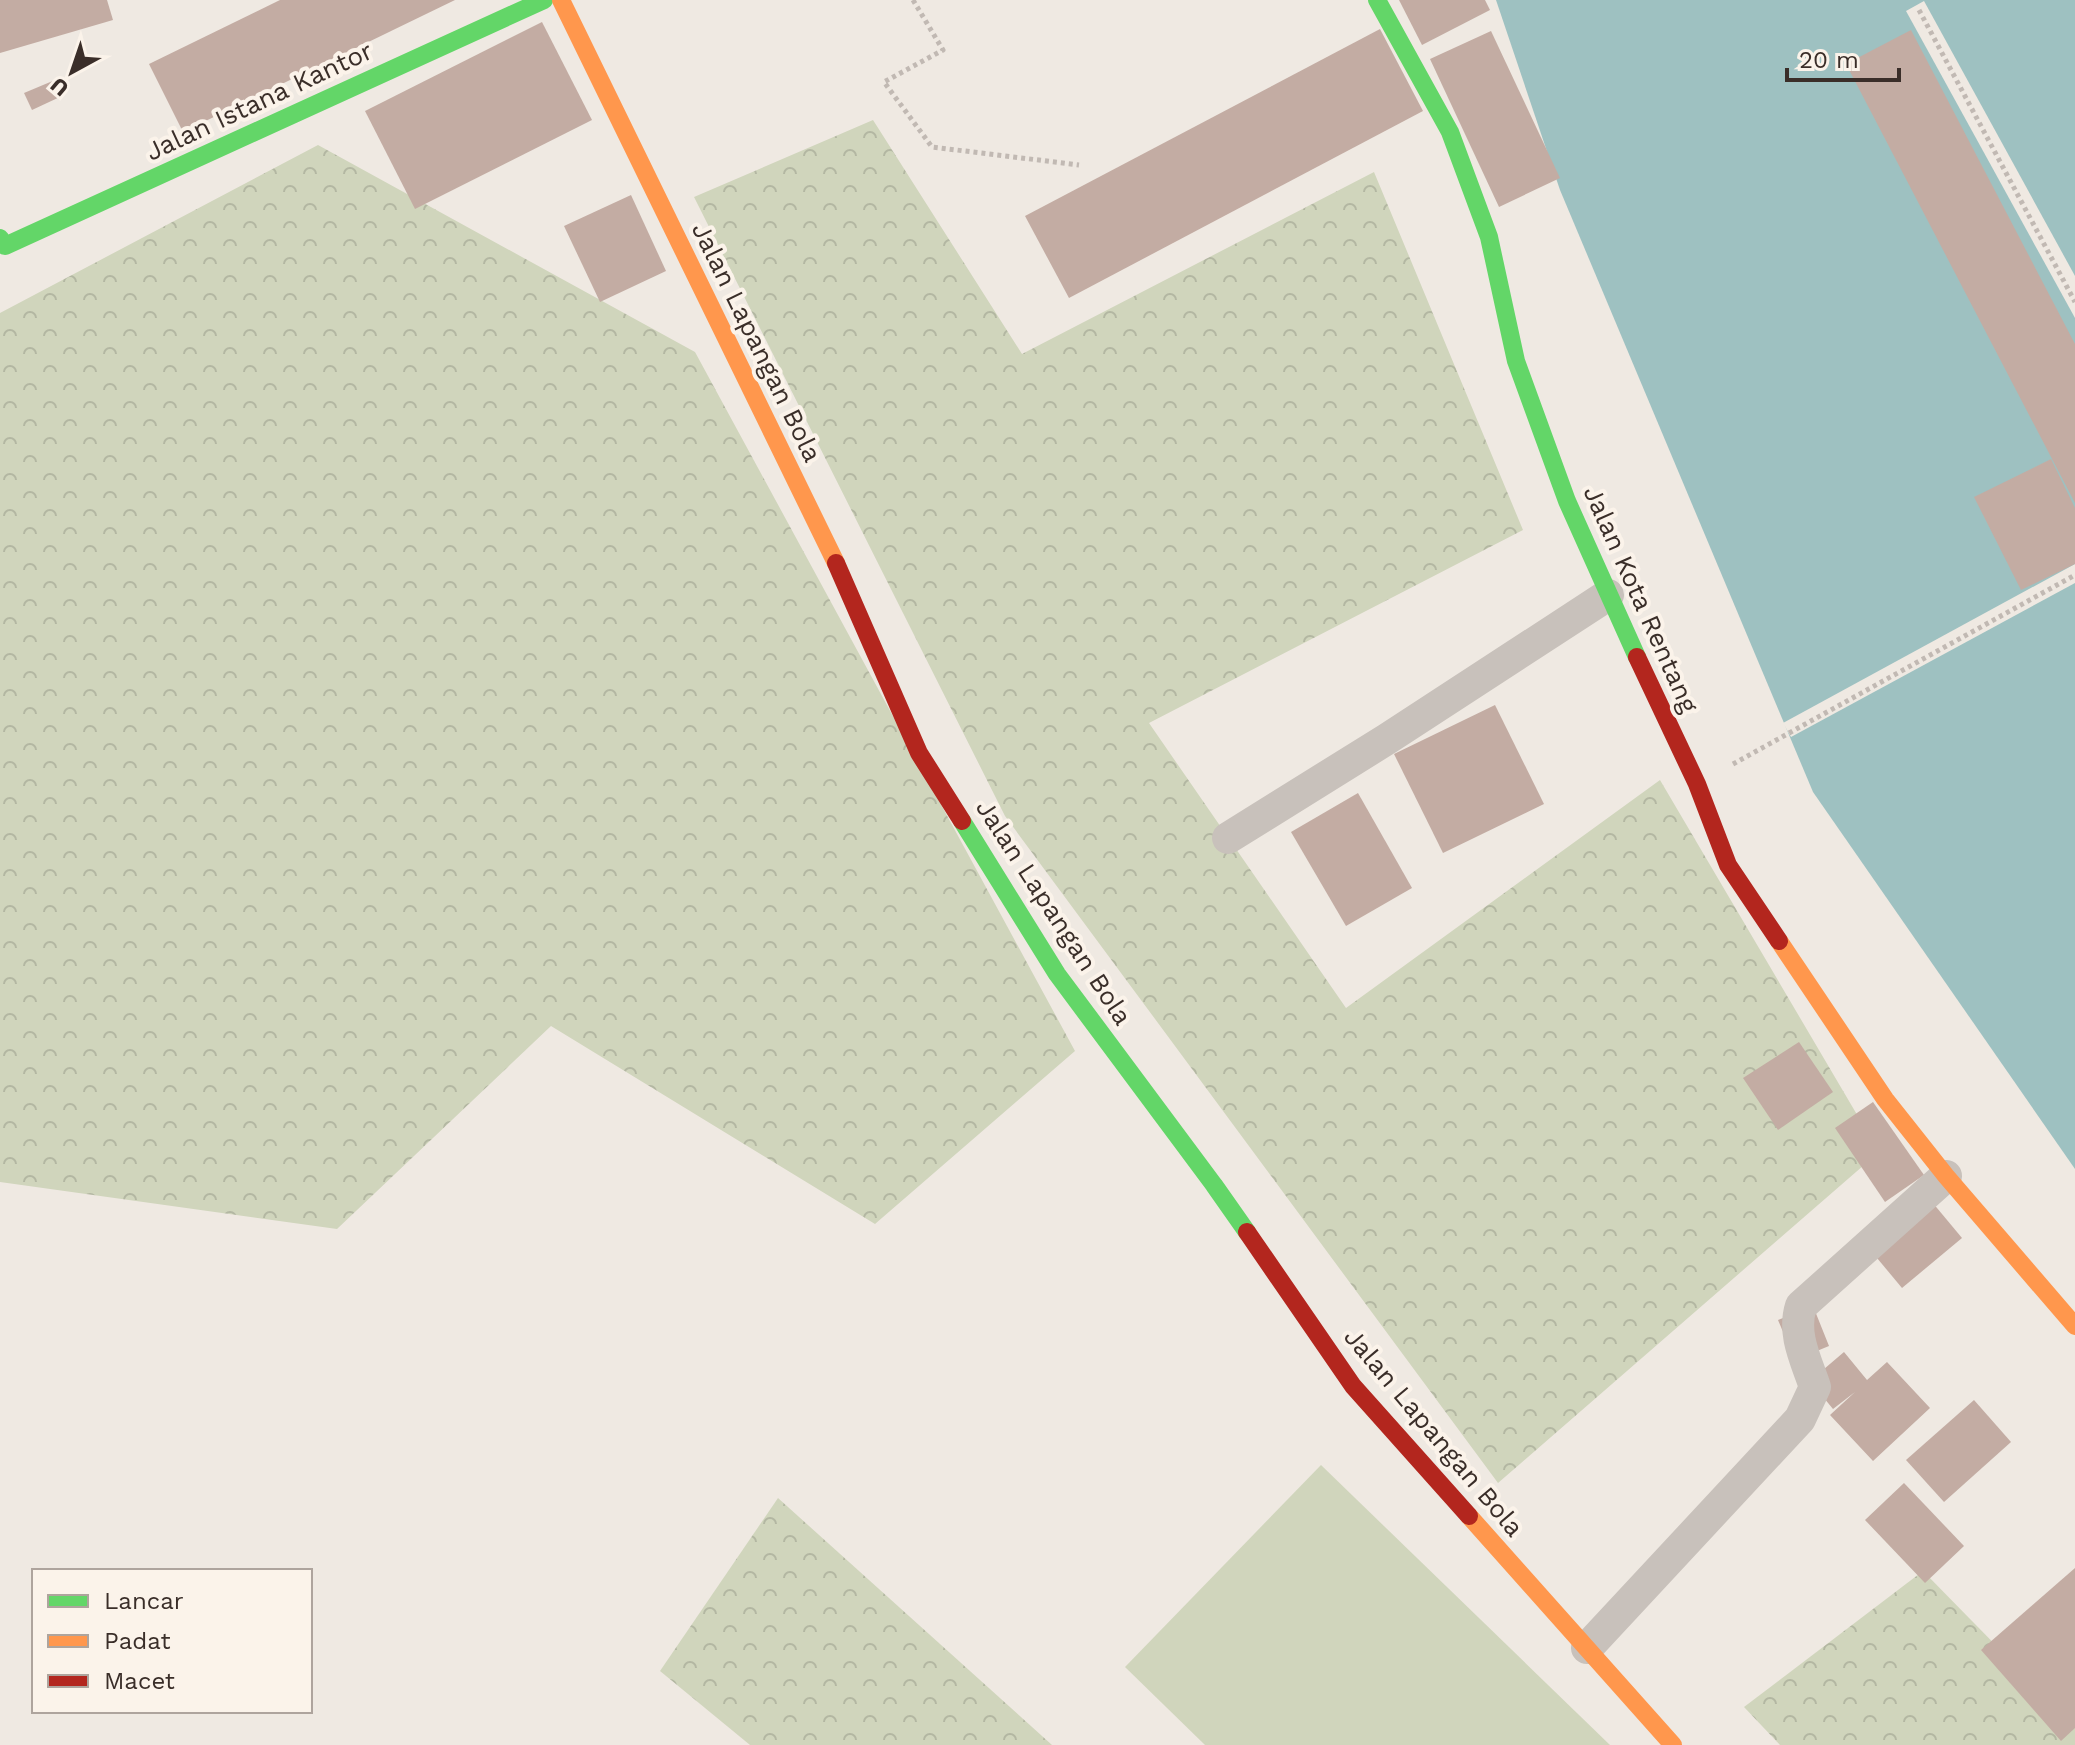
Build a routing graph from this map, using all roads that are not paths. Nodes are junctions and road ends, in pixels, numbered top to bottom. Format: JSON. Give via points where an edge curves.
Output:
{"nodes":[{"id":1,"x":544,"y":0,"type":"edge"},
{"id":2,"x":561,"y":0,"type":"edge"},
{"id":3,"x":1377,"y":0,"type":"edge"},
{"id":4,"x":2,"y":244,"type":"edge"},
{"id":5,"x":1608,"y":595,"type":"junction"},
{"id":6,"x":1228,"y":838,"type":"dead end"},
{"id":7,"x":1946,"y":1176,"type":"junction"},
{"id":8,"x":2075,"y":1326,"type":"edge"},
{"id":9,"x":1587,"y":1648,"type":"junction"},
{"id":10,"x":1673,"y":1745,"type":"edge"}],
"edges":[{"from":1,"to":4,"type":"street","name":"Jalan Istana Kantor"},
{"from":2,"to":9,"type":"street","name":"Jalan Lapangan Bola","via":[[834,559],[927,766],[1057,974],[1214,1185],[1353,1386]]},
{"from":3,"to":5,"type":"street","name":"Jalan Kota Rentang","via":[[1450,132],[1489,237],[1516,361]]},
{"from":5,"to":6,"type":"street"},
{"from":5,"to":7,"type":"street","name":"Jalan Kota Rentang","via":[[1697,784],[1728,865],[1885,1099]]},
{"from":7,"to":8,"type":"street","name":"Jalan Kota Rentang"},
{"from":7,"to":9,"type":"street","via":[[1801,1306],[1796,1322],[1815,1387],[1800,1419]]},
{"from":9,"to":10,"type":"street","name":"Jalan Lapangan Bola"}]}
